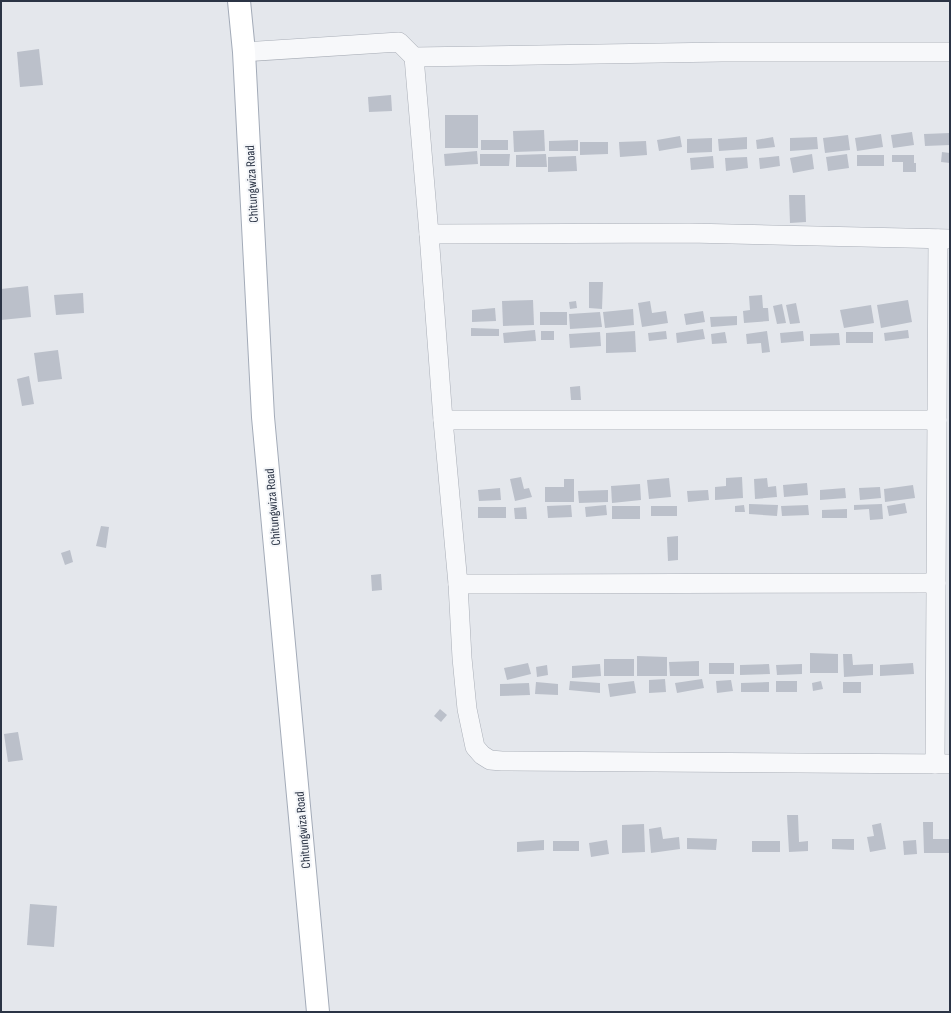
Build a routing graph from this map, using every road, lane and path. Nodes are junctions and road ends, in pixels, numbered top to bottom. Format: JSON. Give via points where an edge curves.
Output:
{"nodes":[{"id":1,"x":239,"y":1,"type":"edge"},
{"id":2,"x":244,"y":52,"type":"junction"},
{"id":3,"x":950,"y":52,"type":"edge"},
{"id":4,"x":414,"y":57,"type":"junction"},
{"id":5,"x":430,"y":234,"type":"junction"},
{"id":6,"x":944,"y":239,"type":"edge"},
{"id":7,"x":443,"y":420,"type":"junction"},
{"id":8,"x":937,"y":420,"type":"junction"},
{"id":9,"x":936,"y":583,"type":"junction"},
{"id":10,"x":458,"y":584,"type":"junction"},
{"id":11,"x":942,"y":764,"type":"edge"},
{"id":12,"x":318,"y":1012,"type":"edge"}],
"edges":[{"from":1,"to":2,"type":"main road","name":"Chitungwiza Road"},
{"from":2,"to":4,"type":"street","via":[[399,42]]},
{"from":2,"to":12,"type":"main road","name":"Chitungwiza Road","via":[[263,417]]},
{"from":3,"to":4,"type":"street","via":[[722,52]]},
{"from":4,"to":5,"type":"street"},
{"from":5,"to":6,"type":"street","via":[[689,233]]},
{"from":5,"to":7,"type":"street"},
{"from":6,"to":8,"type":"street"},
{"from":7,"to":8,"type":"street"},
{"from":7,"to":10,"type":"street"},
{"from":8,"to":9,"type":"street"},
{"from":9,"to":10,"type":"street"},
{"from":9,"to":11,"type":"street"},
{"from":10,"to":11,"type":"street","via":[[467,709],[475,747],[490,760]]}]}
